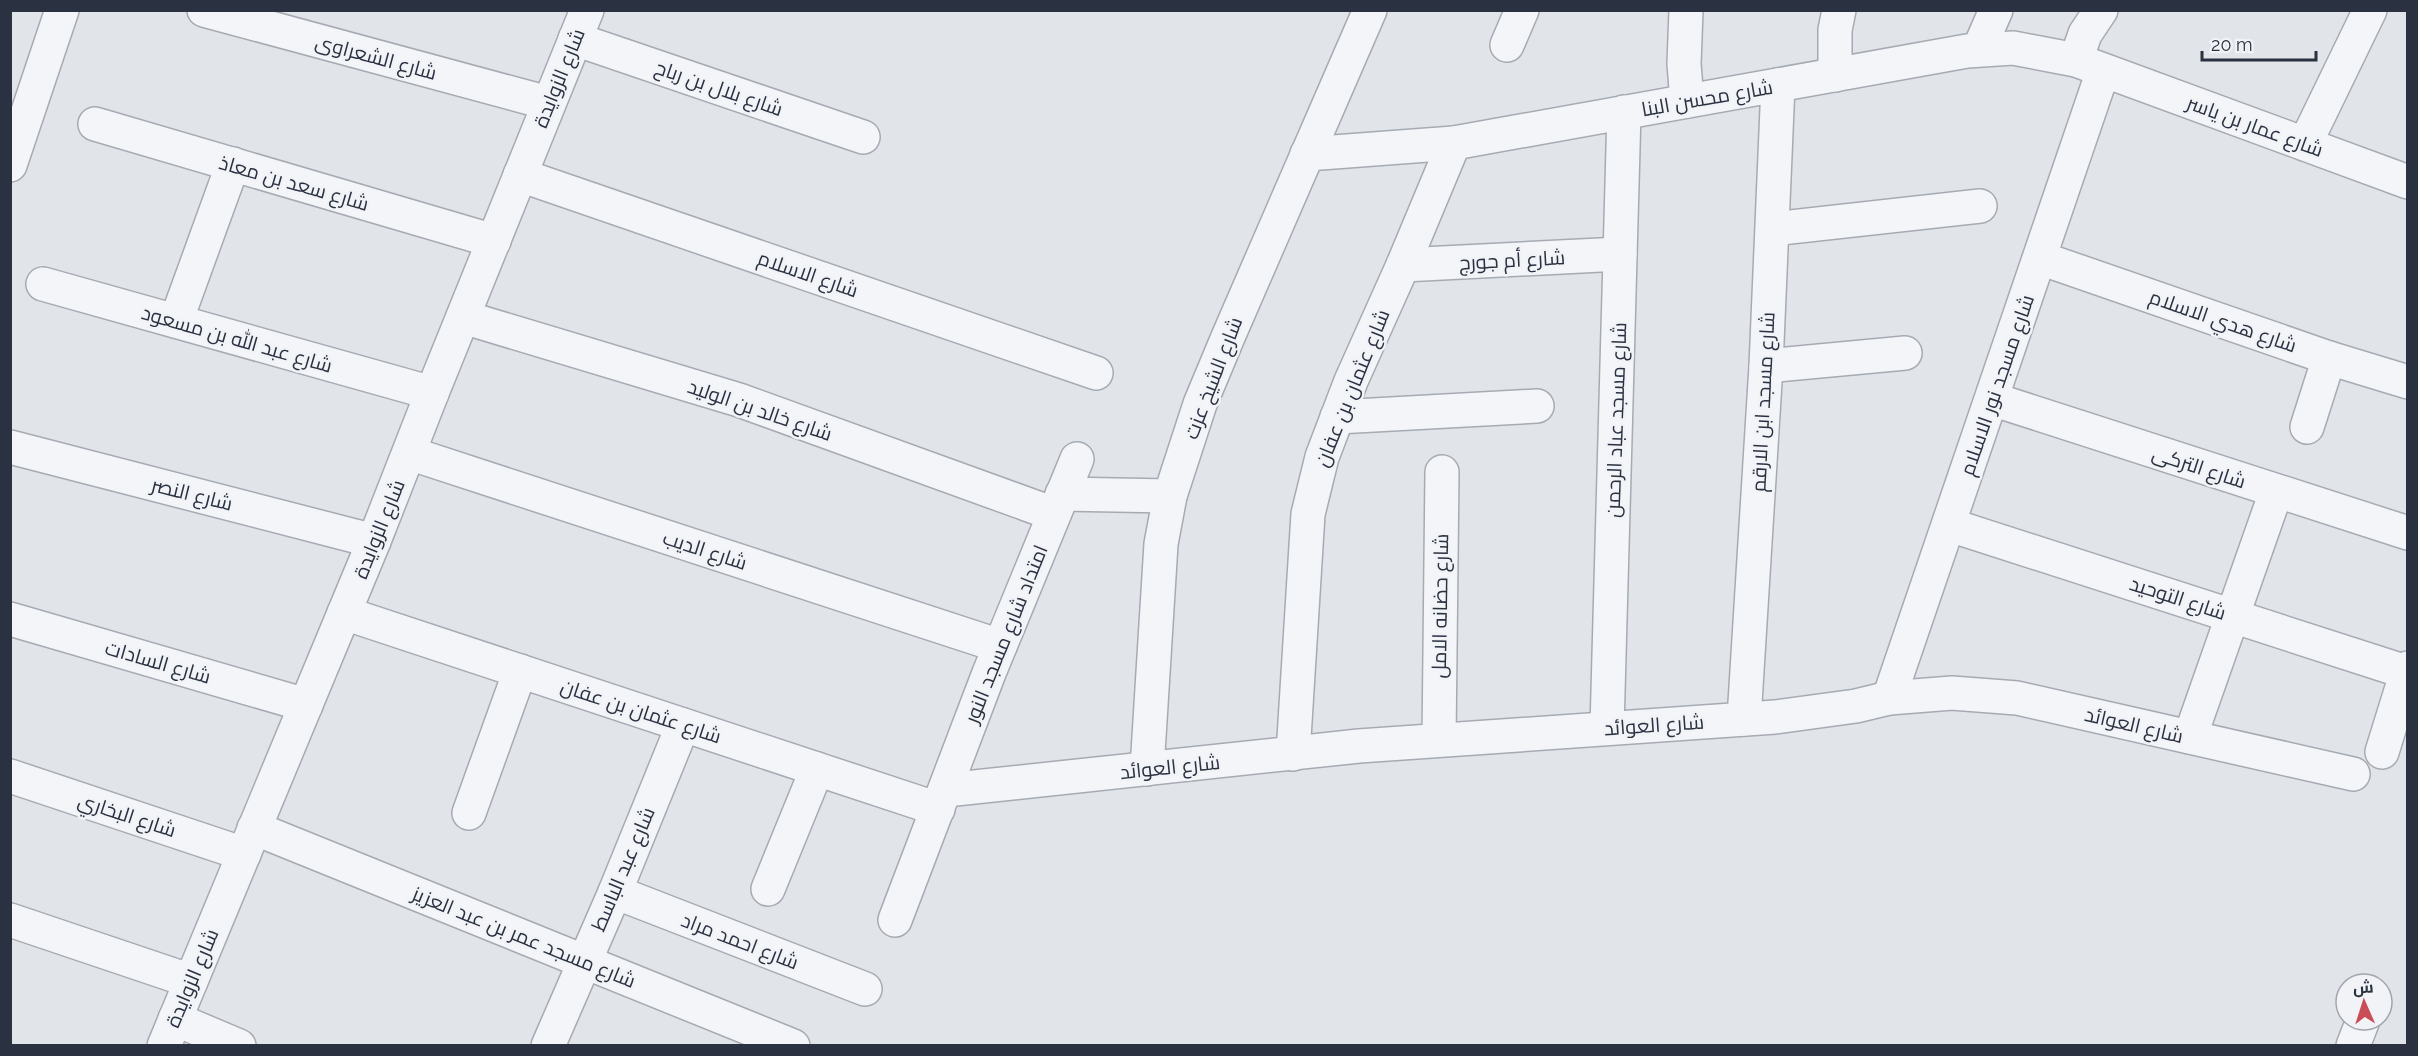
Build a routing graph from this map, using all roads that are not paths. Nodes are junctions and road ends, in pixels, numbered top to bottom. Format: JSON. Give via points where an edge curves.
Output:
{"nodes":[{"id":1,"x":62,"y":10,"type":"edge"},
{"id":2,"x":1370,"y":10,"type":"edge"},
{"id":3,"x":1522,"y":10,"type":"edge"},
{"id":4,"x":1686,"y":10,"type":"edge"},
{"id":5,"x":1839,"y":10,"type":"edge"},
{"id":6,"x":1996,"y":10,"type":"edge"},
{"id":7,"x":2101,"y":10,"type":"edge"},
{"id":8,"x":2370,"y":10,"type":"edge"},
{"id":9,"x":217,"y":12,"type":"edge"},
{"id":10,"x":581,"y":25,"type":"edge"},
{"id":11,"x":1507,"y":45,"type":"dead end"},
{"id":12,"x":1979,"y":49,"type":"junction"},
{"id":13,"x":2090,"y":66,"type":"junction"},
{"id":14,"x":1835,"y":75,"type":"junction"},
{"id":15,"x":1778,"y":85,"type":"junction"},
{"id":16,"x":1687,"y":101,"type":"junction"},
{"id":17,"x":548,"y":103,"type":"junction"},
{"id":18,"x":1624,"y":112,"type":"junction"},
{"id":19,"x":95,"y":124,"type":"dead end"},
{"id":20,"x":864,"y":137,"type":"dead end"},
{"id":21,"x":1454,"y":143,"type":"junction"},
{"id":22,"x":2305,"y":144,"type":"junction"},
{"id":23,"x":1307,"y":154,"type":"junction"},
{"id":24,"x":233,"y":164,"type":"junction"},
{"id":25,"x":10,"y":165,"type":"edge"},
{"id":26,"x":520,"y":175,"type":"junction"},
{"id":27,"x":2408,"y":182,"type":"edge"},
{"id":28,"x":1980,"y":206,"type":"dead end"},
{"id":29,"x":1773,"y":229,"type":"junction"},
{"id":30,"x":494,"y":241,"type":"junction"},
{"id":31,"x":1620,"y":254,"type":"junction"},
{"id":32,"x":2040,"y":258,"type":"junction"},
{"id":33,"x":1403,"y":265,"type":"junction"},
{"id":34,"x":43,"y":284,"type":"dead end"},
{"id":35,"x":463,"y":317,"type":"junction"},
{"id":36,"x":176,"y":321,"type":"junction"},
{"id":37,"x":1905,"y":352,"type":"dead end"},
{"id":38,"x":2329,"y":358,"type":"junction"},
{"id":39,"x":1766,"y":366,"type":"junction"},
{"id":40,"x":1096,"y":374,"type":"dead end"},
{"id":41,"x":2408,"y":382,"type":"edge"},
{"id":42,"x":432,"y":393,"type":"junction"},
{"id":43,"x":1992,"y":399,"type":"junction"},
{"id":44,"x":1537,"y":406,"type":"dead end"},
{"id":45,"x":1337,"y":417,"type":"junction"},
{"id":46,"x":2307,"y":427,"type":"dead end"},
{"id":47,"x":10,"y":447,"type":"edge"},
{"id":48,"x":409,"y":453,"type":"junction"},
{"id":49,"x":1077,"y":459,"type":"dead end"},
{"id":50,"x":1442,"y":472,"type":"dead end"},
{"id":51,"x":2276,"y":492,"type":"junction"},
{"id":52,"x":1170,"y":496,"type":"junction"},
{"id":53,"x":1058,"y":504,"type":"junction"},
{"id":54,"x":1950,"y":525,"type":"junction"},
{"id":55,"x":2408,"y":533,"type":"edge"},
{"id":56,"x":374,"y":541,"type":"junction"},
{"id":57,"x":344,"y":613,"type":"junction"},
{"id":58,"x":2234,"y":616,"type":"junction"},
{"id":59,"x":10,"y":619,"type":"edge"},
{"id":60,"x":1000,"y":646,"type":"junction"},
{"id":61,"x":2407,"y":670,"type":"edge"},
{"id":62,"x":520,"y":671,"type":"junction"},
{"id":63,"x":1889,"y":698,"type":"junction"},
{"id":64,"x":306,"y":705,"type":"junction"},
{"id":65,"x":1744,"y":719,"type":"junction"},
{"id":66,"x":683,"y":725,"type":"junction"},
{"id":67,"x":1608,"y":728,"type":"junction"},
{"id":68,"x":2190,"y":737,"type":"junction"},
{"id":69,"x":1439,"y":740,"type":"junction"},
{"id":70,"x":2382,"y":752,"type":"dead end"},
{"id":71,"x":1293,"y":754,"type":"junction"},
{"id":72,"x":817,"y":769,"type":"junction"},
{"id":73,"x":1147,"y":769,"type":"junction"},
{"id":74,"x":2353,"y":774,"type":"dead end"},
{"id":75,"x":10,"y":776,"type":"edge"},
{"id":76,"x":942,"y":799,"type":"junction"},
{"id":77,"x":469,"y":813,"type":"dead end"},
{"id":78,"x":249,"y":841,"type":"junction"},
{"id":79,"x":768,"y":889,"type":"dead end"},
{"id":80,"x":615,"y":892,"type":"junction"},
{"id":81,"x":10,"y":920,"type":"edge"},
{"id":82,"x":895,"y":920,"type":"dead end"},
{"id":83,"x":584,"y":961,"type":"junction"},
{"id":84,"x":191,"y":981,"type":"junction"},
{"id":85,"x":865,"y":989,"type":"dead end"},
{"id":86,"x":169,"y":1032,"type":"edge"},
{"id":87,"x":239,"y":1046,"type":"edge"},
{"id":88,"x":548,"y":1046,"type":"edge"},
{"id":89,"x":793,"y":1046,"type":"edge"}],
"edges":[{"from":1,"to":25,"type":"street"},
{"from":2,"to":23,"type":"street","name":"شارع الشيخ عزت"},
{"from":3,"to":11,"type":"street"},
{"from":4,"to":16,"type":"street"},
{"from":5,"to":14,"type":"street"},
{"from":6,"to":12,"type":"street"},
{"from":7,"to":13,"type":"street","name":"شارع مسجد نور الاسلام","via":[[2085,34]]},
{"from":8,"to":22,"type":"street"},
{"from":9,"to":17,"type":"street","name":"شارع الشعراوى"},
{"from":10,"to":17,"type":"street","name":"شارع الزوايدة"},
{"from":10,"to":20,"type":"street","name":"شارع بلال بن رباح"},
{"from":12,"to":13,"type":"street","name":"شارع محسن البنا","via":[[2013,48]]},
{"from":12,"to":14,"type":"street","name":"شارع محسن البنا"},
{"from":13,"to":22,"type":"street","name":"شارع عمار بن ياسر"},
{"from":13,"to":32,"type":"street","name":"شارع مسجد نور الاسلام"},
{"from":14,"to":15,"type":"street","name":"شارع محسن البنا"},
{"from":15,"to":16,"type":"street","name":"شارع محسن البنا"},
{"from":15,"to":29,"type":"street","name":"شارع مسجد ابن الارقم"},
{"from":16,"to":18,"type":"street","name":"شارع محسن البنا"},
{"from":17,"to":26,"type":"street","name":"شارع الزوايدة"},
{"from":18,"to":21,"type":"street","name":"شارع محسن البنا"},
{"from":18,"to":31,"type":"street","name":"شارع مسجد عباد الرحمن"},
{"from":19,"to":24,"type":"street","name":"شارع سعد بن معاذ"},
{"from":21,"to":23,"type":"street","name":"شارع محسن البنا"},
{"from":21,"to":33,"type":"street","name":"شارع عثمان بن عفان"},
{"from":22,"to":27,"type":"street","name":"شارع عمار بن ياسر"},
{"from":23,"to":52,"type":"street","name":"شارع الشيخ عزت","via":[[1200,404]]},
{"from":24,"to":30,"type":"street","name":"شارع سعد بن معاذ"},
{"from":24,"to":36,"type":"street"},
{"from":26,"to":30,"type":"street","name":"شارع الزوايدة"},
{"from":26,"to":40,"type":"street","name":"شارع الاسلام"},
{"from":28,"to":29,"type":"street"},
{"from":29,"to":39,"type":"street","name":"شارع مسجد ابن الارقم"},
{"from":30,"to":35,"type":"street","name":"شارع الزوايدة"},
{"from":31,"to":33,"type":"street","name":"شارع أم جورج"},
{"from":31,"to":67,"type":"street","name":"شارع مسجد عباد الرحمن"},
{"from":32,"to":38,"type":"street","name":"شارع هدي الاسلام"},
{"from":32,"to":43,"type":"street","name":"شارع مسجد نور الاسلام"},
{"from":33,"to":45,"type":"street","name":"شارع عثمان بن عفان"},
{"from":34,"to":36,"type":"street","name":"شارع عبد الله بن مسعود"},
{"from":35,"to":42,"type":"street","name":"شارع الزوايدة"},
{"from":35,"to":53,"type":"street","name":"شارع خالد بن الوليد","via":[[739,400]]},
{"from":36,"to":42,"type":"street","name":"شارع عبد الله بن مسعود"},
{"from":37,"to":39,"type":"street"},
{"from":38,"to":41,"type":"street","name":"شارع هدي الاسلام"},
{"from":38,"to":46,"type":"street"},
{"from":39,"to":65,"type":"street","name":"شارع مسجد ابن الارقم"},
{"from":42,"to":48,"type":"street","name":"شارع الزوايدة"},
{"from":43,"to":51,"type":"street","name":"شارع التركى"},
{"from":43,"to":54,"type":"street","name":"شارع مسجد نور الاسلام"},
{"from":44,"to":45,"type":"street"},
{"from":45,"to":71,"type":"street","name":"شارع عثمان بن عفان","via":[[1308,514]]},
{"from":47,"to":56,"type":"street","name":"شارع النصر"},
{"from":48,"to":56,"type":"street","name":"شارع الزوايدة"},
{"from":48,"to":60,"type":"street","name":"شارع الديب"},
{"from":49,"to":53,"type":"street","name":"امتداد شارع مسجد النور"},
{"from":50,"to":69,"type":"street","name":"شارع حضانه الامل"},
{"from":51,"to":55,"type":"street","name":"شارع التركى"},
{"from":51,"to":58,"type":"street"},
{"from":52,"to":53,"type":"street","name":"شارع خالد بن الوليد"},
{"from":52,"to":73,"type":"street","name":"شارع الشيخ عزت","via":[[1161,544]]},
{"from":53,"to":60,"type":"street","name":"امتداد شارع مسجد النور"},
{"from":54,"to":58,"type":"street","name":"شارع التوحيد"},
{"from":54,"to":63,"type":"street","name":"شارع مسجد نور الاسلام"},
{"from":56,"to":57,"type":"street","name":"شارع الزوايدة"},
{"from":57,"to":62,"type":"street","name":"شارع عثمان بن عفان"},
{"from":57,"to":64,"type":"street","name":"شارع الزوايدة"},
{"from":58,"to":61,"type":"street","name":"شارع التوحيد"},
{"from":58,"to":68,"type":"street"},
{"from":59,"to":64,"type":"street","name":"شارع السادات"},
{"from":60,"to":76,"type":"street","name":"امتداد شارع مسجد النور"},
{"from":61,"to":70,"type":"street"},
{"from":62,"to":66,"type":"street","name":"شارع عثمان بن عفان"},
{"from":62,"to":77,"type":"street"},
{"from":63,"to":65,"type":"street","name":"شارع العوائد","via":[[1856,706]]},
{"from":63,"to":68,"type":"street","name":"شارع العوائد","via":[[1952,693],[2017,698]]},
{"from":64,"to":78,"type":"street","name":"شارع الزوايدة"},
{"from":65,"to":67,"type":"street","name":"شارع العوائد"},
{"from":66,"to":72,"type":"street","name":"شارع عثمان بن عفان"},
{"from":66,"to":80,"type":"street","name":"شارع عبد الباسط"},
{"from":67,"to":69,"type":"street","name":"شارع العوائد"},
{"from":68,"to":74,"type":"street","name":"شارع العوائد"},
{"from":69,"to":71,"type":"street","name":"شارع العوائد"},
{"from":71,"to":73,"type":"street","name":"شارع العوائد"},
{"from":72,"to":76,"type":"street","name":"شارع عثمان بن عفان"},
{"from":72,"to":79,"type":"street"},
{"from":73,"to":76,"type":"street","name":"شارع العوائد"},
{"from":75,"to":78,"type":"street","name":"شارع البخاري"},
{"from":76,"to":82,"type":"street","name":"امتداد شارع مسجد النور"},
{"from":78,"to":83,"type":"street","name":"شارع مسجد عمر بن عبد العزيز"},
{"from":78,"to":84,"type":"street","name":"شارع الزوايدة"},
{"from":80,"to":83,"type":"street","name":"شارع عبد الباسط"},
{"from":80,"to":85,"type":"street","name":"شارع احمد مراد"},
{"from":81,"to":84,"type":"street"},
{"from":83,"to":88,"type":"street","name":"شارع عبد الباسط"},
{"from":83,"to":89,"type":"street","name":"شارع مسجد عمر بن عبد العزيز"},
{"from":84,"to":86,"type":"street","name":"شارع الزوايدة"},
{"from":86,"to":87,"type":"street"}]}
